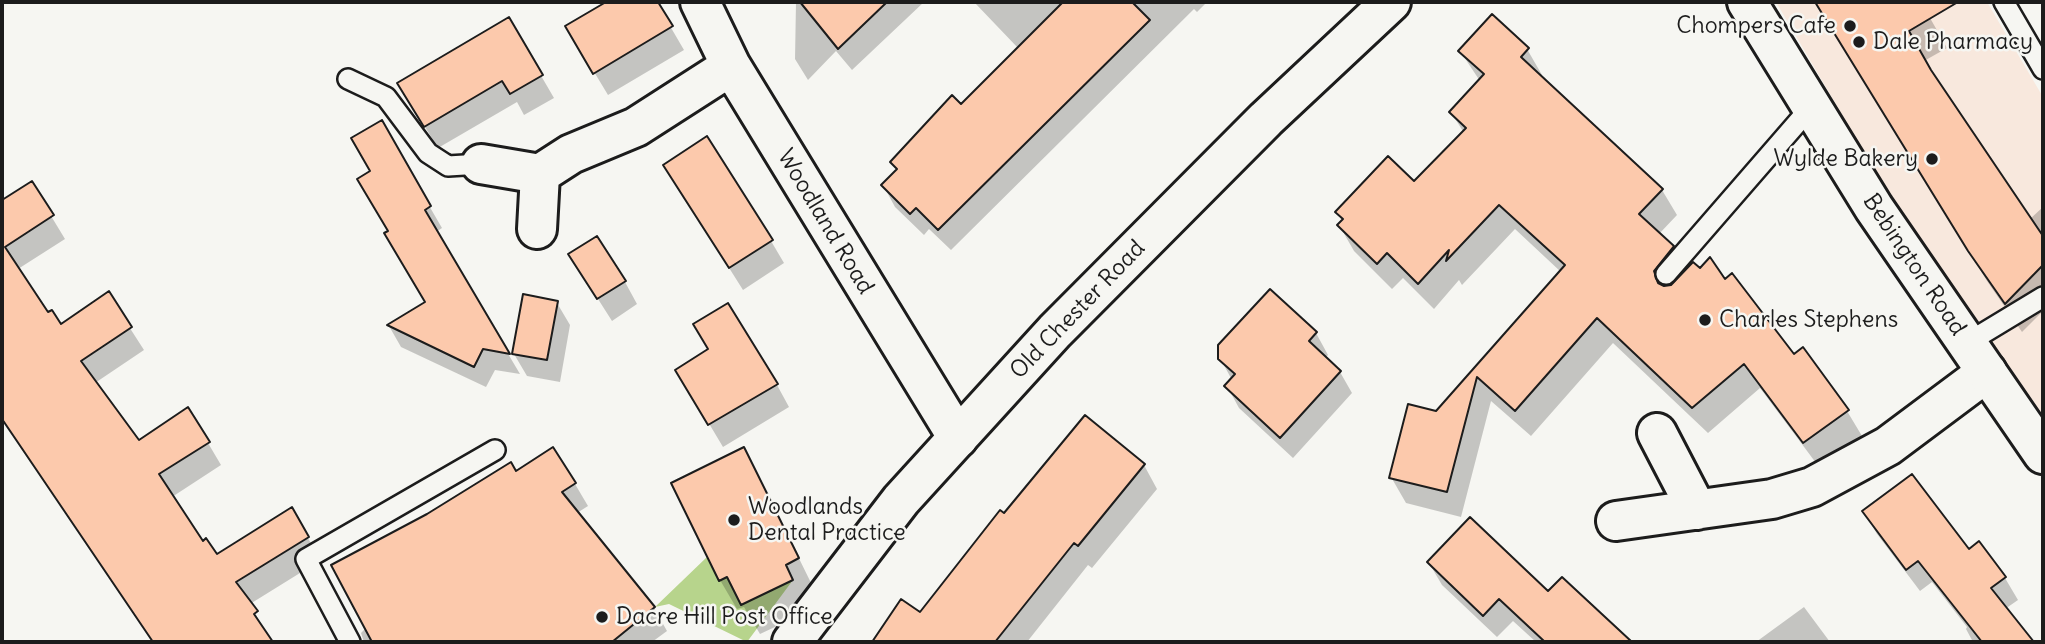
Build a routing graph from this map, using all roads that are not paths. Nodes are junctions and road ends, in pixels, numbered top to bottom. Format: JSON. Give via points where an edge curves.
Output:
{"nodes":[{"id":1,"x":700,"y":2,"type":"edge"},
{"id":2,"x":1391,"y":2,"type":"edge"},
{"id":3,"x":1747,"y":2,"type":"edge"},
{"id":4,"x":2004,"y":2,"type":"edge"},
{"id":5,"x":731,"y":66,"type":"junction"},
{"id":6,"x":2043,"y":68,"type":"edge"},
{"id":7,"x":348,"y":79,"type":"dead end"},
{"id":8,"x":1811,"y":107,"type":"junction"},
{"id":9,"x":481,"y":164,"type":"joint"},
{"id":10,"x":540,"y":174,"type":"junction"},
{"id":11,"x":537,"y":229,"type":"dead end"},
{"id":12,"x":1666,"y":274,"type":"dead end"},
{"id":13,"x":2043,"y":297,"type":"edge"},
{"id":14,"x":1977,"y":358,"type":"junction"},
{"id":15,"x":1657,"y":433,"type":"dead end"},
{"id":16,"x":958,"y":438,"type":"junction"},
{"id":17,"x":495,"y":450,"type":"dead end"},
{"id":18,"x":2043,"y":454,"type":"edge"},
{"id":19,"x":1698,"y":510,"type":"junction"},
{"id":20,"x":1616,"y":521,"type":"dead end"},
{"id":21,"x":350,"y":642,"type":"edge"},
{"id":22,"x":792,"y":642,"type":"edge"}],
"edges":[{"from":1,"to":5,"type":"main road","name":"Woodland Road"},
{"from":2,"to":16,"type":"main road","name":"Old Chester Road","via":[[1266,119],[1055,331]]},
{"from":3,"to":8,"type":"main road","name":"Bebington Road"},
{"from":4,"to":6,"type":"lane"},
{"from":5,"to":10,"type":"main road","via":[[636,127],[571,154]]},
{"from":5,"to":16,"type":"main road","name":"Woodland Road"},
{"from":7,"to":9,"type":"lane","via":[[386,97],[428,153],[448,166]]},
{"from":8,"to":12,"type":"lane"},
{"from":8,"to":14,"type":"main road","name":"Bebington Road"},
{"from":9,"to":10,"type":"main road"},
{"from":10,"to":11,"type":"main road"},
{"from":13,"to":14,"type":"lane"},
{"from":14,"to":18,"type":"main road","name":"Bebington Road"},
{"from":14,"to":19,"type":"main road","via":[[1888,446],[1812,487],[1772,499]]},
{"from":15,"to":19,"type":"main road"},
{"from":16,"to":22,"type":"main road","name":"Old Chester Road","via":[[901,500]]},
{"from":17,"to":21,"type":"lane","via":[[306,559]]},
{"from":19,"to":20,"type":"main road"}]}
